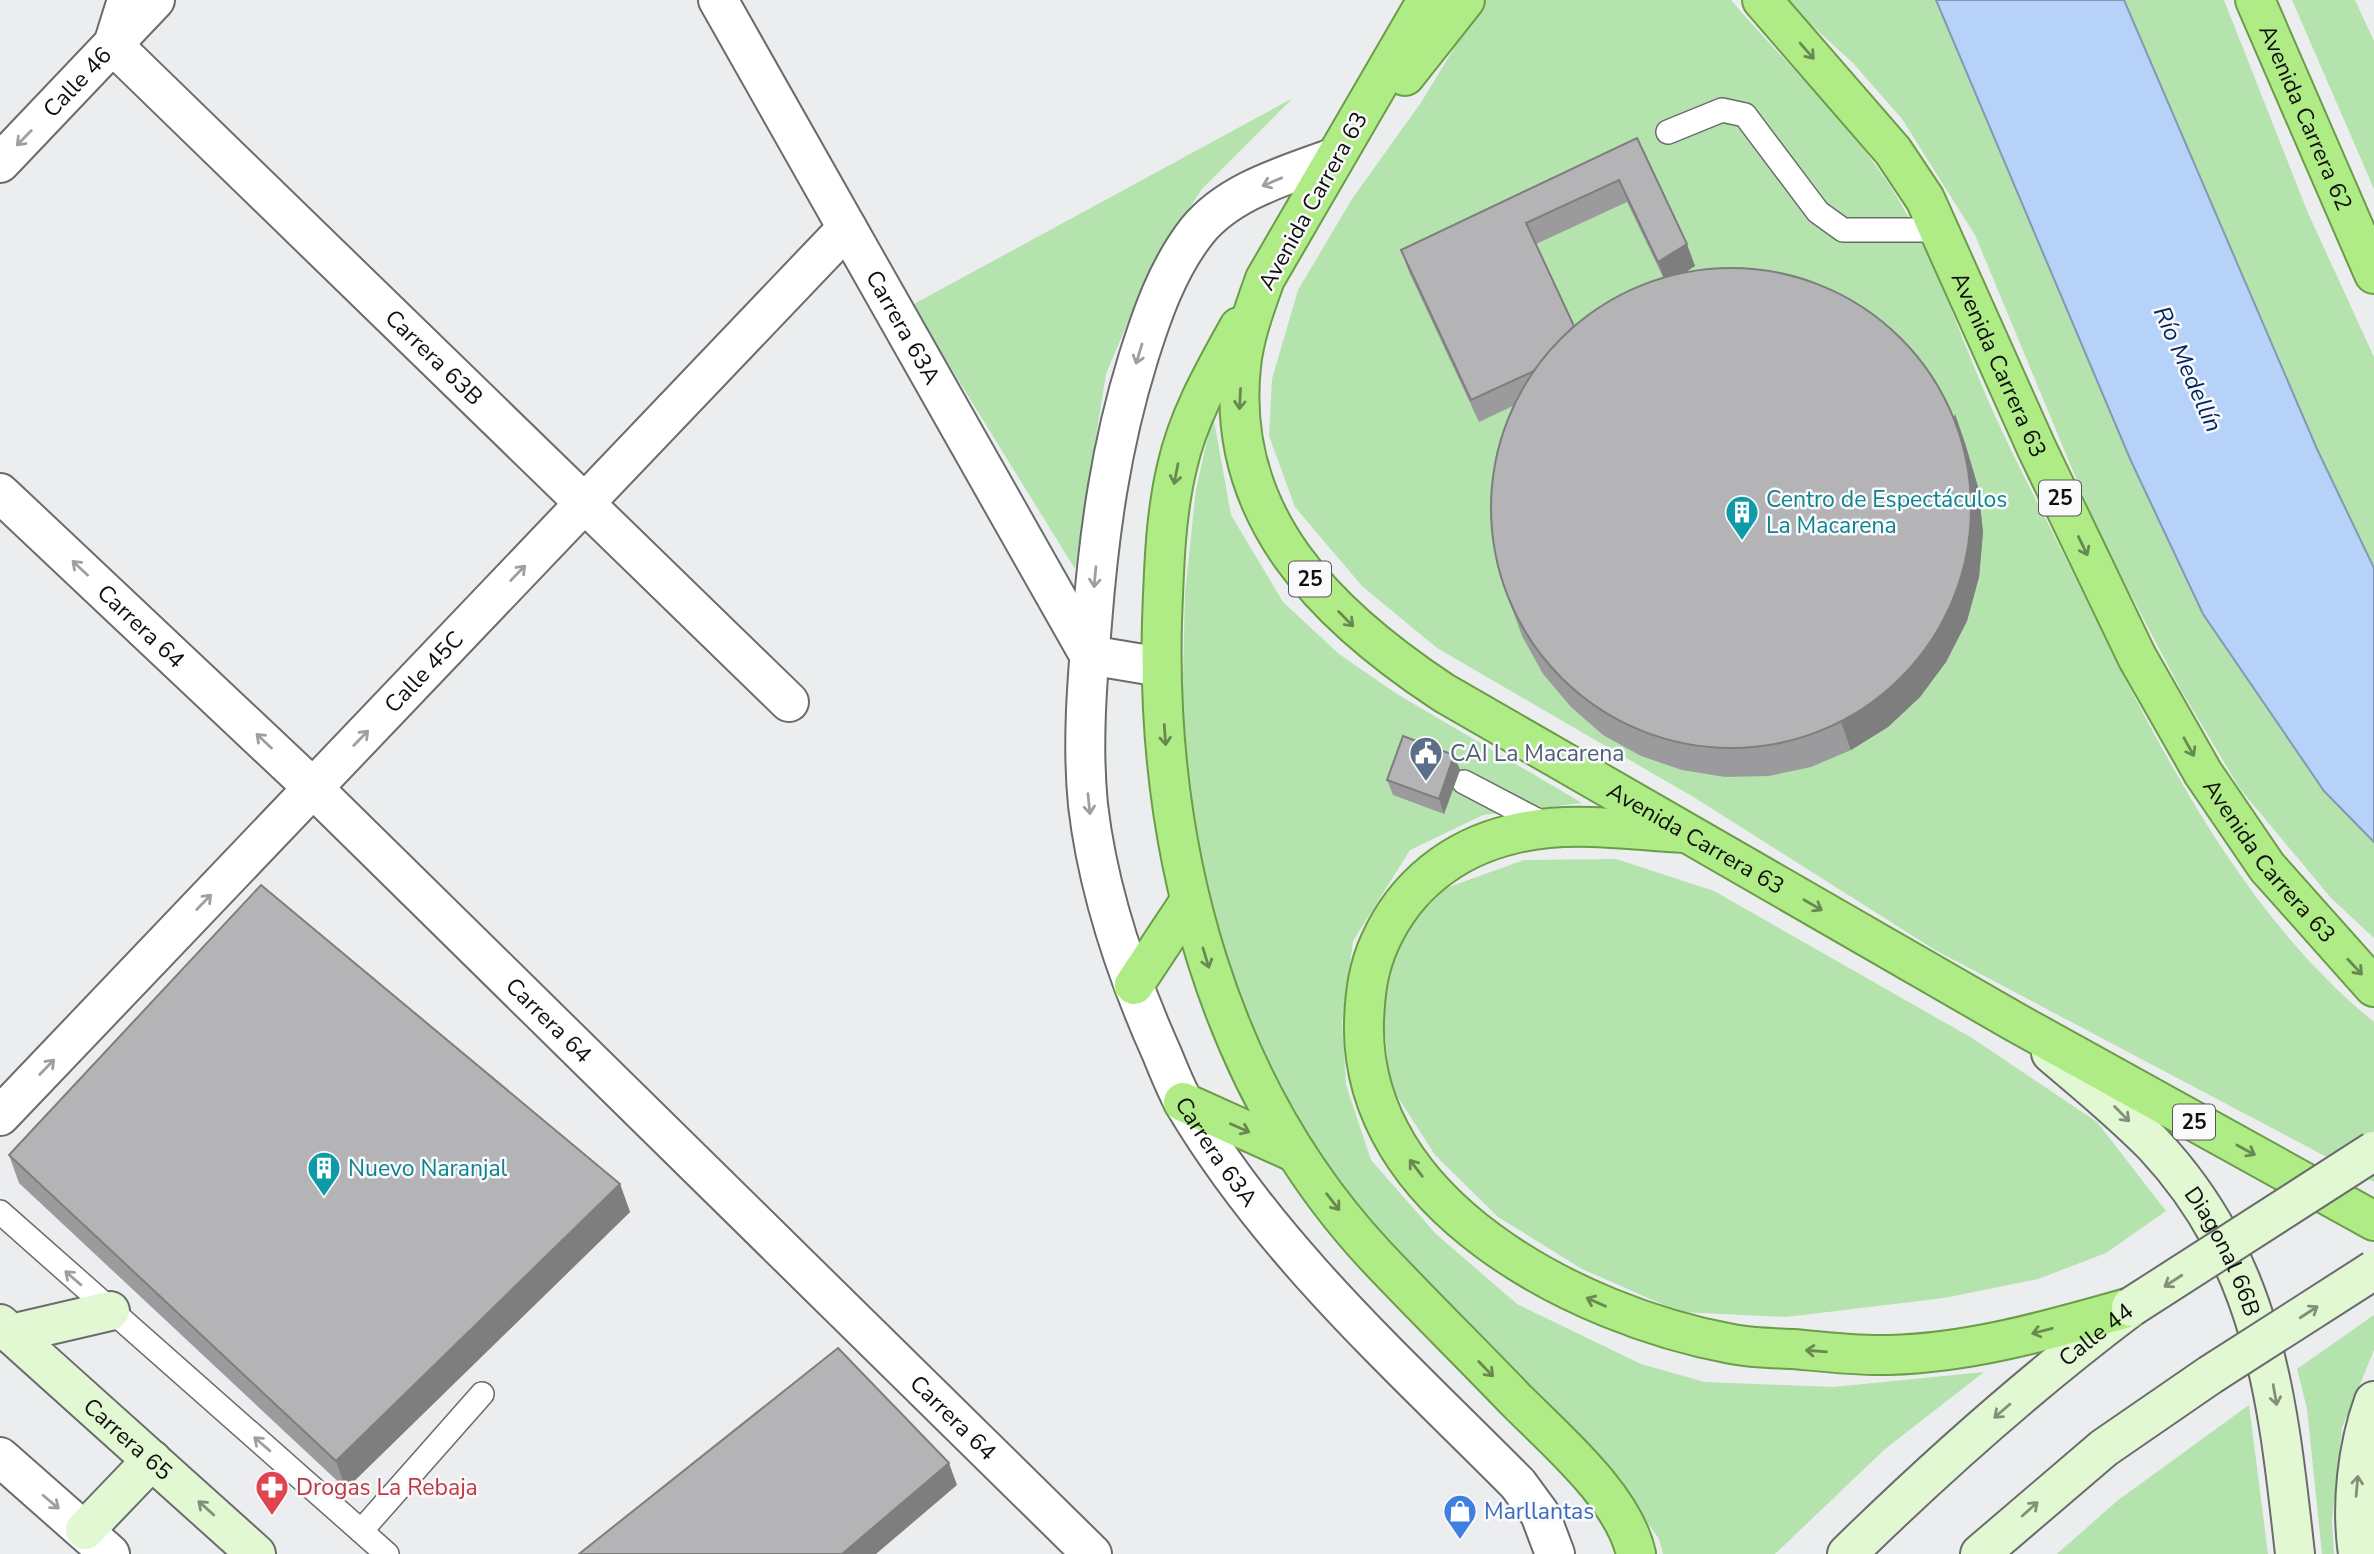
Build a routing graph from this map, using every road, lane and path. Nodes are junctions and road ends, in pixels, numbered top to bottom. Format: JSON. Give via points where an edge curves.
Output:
{"nodes":[{"id":1,"x":127,"y":0,"type":"edge"},
{"id":2,"x":155,"y":0,"type":"edge"},
{"id":3,"x":718,"y":0,"type":"edge"},
{"id":4,"x":1427,"y":0,"type":"edge"},
{"id":5,"x":1465,"y":0,"type":"edge"},
{"id":6,"x":1762,"y":0,"type":"edge"},
{"id":7,"x":2255,"y":0,"type":"edge"},
{"id":8,"x":113,"y":46,"type":"junction"},
{"id":9,"x":1668,"y":132,"type":"dead end"},
{"id":10,"x":1335,"y":158,"type":"junction"},
{"id":11,"x":0,"y":163,"type":"edge"},
{"id":12,"x":847,"y":228,"type":"junction"},
{"id":13,"x":1941,"y":230,"type":"junction"},
{"id":14,"x":2374,"y":274,"type":"edge"},
{"id":15,"x":1265,"y":279,"type":"junction"},
{"id":16,"x":0,"y":492,"type":"edge"},
{"id":17,"x":585,"y":504,"type":"junction"},
{"id":18,"x":1089,"y":656,"type":"junction"},
{"id":19,"x":1161,"y":667,"type":"junction"},
{"id":20,"x":789,"y":702,"type":"dead end"},
{"id":21,"x":1464,"y":782,"type":"dead end"},
{"id":22,"x":313,"y":788,"type":"junction"},
{"id":23,"x":1551,"y":828,"type":"junction"},
{"id":24,"x":1691,"y":834,"type":"junction"},
{"id":25,"x":1189,"y":902,"type":"junction"},
{"id":26,"x":1134,"y":985,"type":"junction"},
{"id":27,"x":2374,"y":987,"type":"edge"},
{"id":28,"x":2015,"y":1022,"type":"junction"},
{"id":29,"x":1183,"y":1102,"type":"junction"},
{"id":30,"x":0,"y":1116,"type":"edge"},
{"id":31,"x":2374,"y":1151,"type":"edge"},
{"id":32,"x":1296,"y":1153,"type":"junction"},
{"id":33,"x":0,"y":1212,"type":"edge"},
{"id":34,"x":2374,"y":1222,"type":"edge"},
{"id":35,"x":2374,"y":1270,"type":"edge"},
{"id":36,"x":2131,"y":1307,"type":"junction"},
{"id":37,"x":110,"y":1311,"type":"junction"},
{"id":38,"x":6,"y":1329,"type":"edge"},
{"id":39,"x":482,"y":1394,"type":"dead end"},
{"id":40,"x":2374,"y":1401,"type":"edge"},
{"id":41,"x":0,"y":1457,"type":"edge"},
{"id":42,"x":152,"y":1460,"type":"junction"},
{"id":43,"x":361,"y":1531,"type":"junction"},
{"id":44,"x":97,"y":1542,"type":"edge"},
{"id":45,"x":1555,"y":1550,"type":"edge"},
{"id":46,"x":256,"y":1554,"type":"edge"},
{"id":47,"x":387,"y":1554,"type":"edge"},
{"id":48,"x":1092,"y":1554,"type":"edge"},
{"id":49,"x":1636,"y":1554,"type":"edge"},
{"id":50,"x":1847,"y":1554,"type":"edge"},
{"id":51,"x":1980,"y":1554,"type":"edge"},
{"id":52,"x":2295,"y":1554,"type":"edge"},
{"id":53,"x":2358,"y":1554,"type":"edge"}],
"edges":[{"from":1,"to":8,"type":"street"},
{"from":2,"to":8,"type":"street","name":"Calle 46"},
{"from":3,"to":12,"type":"street","name":"Carrera 63A"},
{"from":4,"to":10,"type":"highway","name":"Avenida Carrera 63","number":"25"},
{"from":5,"to":10,"type":"highway"},
{"from":6,"to":13,"type":"highway","name":"Avenida Carrera 63","number":"25","one_way":true,"via":[[1893,151]]},
{"from":7,"to":14,"type":"highway","name":"Avenida Carrera 62"},
{"from":8,"to":11,"type":"street","name":"Calle 46","one_way":true},
{"from":8,"to":17,"type":"street","name":"Carrera 63B"},
{"from":9,"to":13,"type":"lane","via":[[1722,110],[1745,115],[1818,212],[1843,230]]},
{"from":10,"to":15,"type":"highway","name":"Avenida Carrera 63","number":"25"},
{"from":10,"to":18,"type":"street","name":"Carrera 63A","one_way":true,"via":[[1227,203],[1199,229],[1171,271],[1146,332],[1107,481]]},
{"from":12,"to":17,"type":"street","name":"Calle 45C"},
{"from":12,"to":18,"type":"street","name":"Carrera 63A"},
{"from":13,"to":27,"type":"highway","name":"Avenida Carrera 63","number":"25","one_way":true,"via":[[2036,449],[2137,657],[2203,773],[2267,867]]},
{"from":15,"to":19,"type":"highway","one_way":true,"via":[[1209,380],[1177,467],[1168,533]]},
{"from":15,"to":24,"type":"highway","name":"Avenida Carrera 63","number":"25","one_way":true,"via":[[1241,365],[1239,416],[1247,466],[1263,512],[1286,552],[1350,622],[1400,664]]},
{"from":22,"to":16,"type":"street","name":"Carrera 64","one_way":true},
{"from":17,"to":20,"type":"street","name":"Carrera 63B"},
{"from":22,"to":17,"type":"street","name":"Calle 45C","one_way":true},
{"from":18,"to":19,"type":"street"},
{"from":18,"to":26,"type":"street","name":"Carrera 63A","one_way":true,"via":[[1088,803],[1104,889]]},
{"from":19,"to":25,"type":"highway","one_way":true,"via":[[1175,822]]},
{"from":21,"to":23,"type":"lane"},
{"from":30,"to":22,"type":"street","name":"Calle 45C","one_way":true},
{"from":22,"to":48,"type":"street","name":"Carrera 64"},
{"from":23,"to":24,"type":"highway"},
{"from":36,"to":23,"type":"highway","one_way":true,"via":[[2026,1336],[1936,1351],[1878,1354],[1735,1345],[1645,1322],[1599,1303],[1543,1277],[1482,1238],[1415,1169],[1391,1132],[1373,1093],[1363,1047],[1365,992],[1373,957],[1387,927],[1407,896],[1430,874],[1456,854],[1482,843]]},
{"from":24,"to":28,"type":"highway","name":"Avenida Carrera 63","number":"25","one_way":true},
{"from":25,"to":26,"type":"highway"},
{"from":25,"to":32,"type":"highway","one_way":true,"via":[[1212,979],[1245,1062]]},
{"from":26,"to":29,"type":"street","name":"Carrera 63A"},
{"from":28,"to":34,"type":"highway","name":"Avenida Carrera 63","number":"25","one_way":true},
{"from":28,"to":52,"type":"main road","name":"Diagonal 66B","one_way":true,"via":[[2115,1106],[2155,1147],[2212,1226],[2239,1276],[2273,1382]]},
{"from":29,"to":32,"type":"highway","one_way":true},
{"from":29,"to":45,"type":"street","name":"Carrera 63A","via":[[1259,1214],[1303,1266],[1518,1484],[1540,1514]]},
{"from":31,"to":36,"type":"main road","name":"Calle 44","one_way":true,"bridge":true},
{"from":32,"to":49,"type":"highway","one_way":true,"via":[[1373,1253],[1602,1491],[1633,1541]]},
{"from":37,"to":33,"type":"lane","one_way":true},
{"from":51,"to":35,"type":"main road","one_way":true,"bridge":true,"via":[[2104,1448]]},
{"from":36,"to":50,"type":"main road","name":"Calle 44","one_way":true,"via":[[1967,1441]]},
{"from":37,"to":38,"type":"main road"},
{"from":43,"to":37,"type":"lane","one_way":true},
{"from":38,"to":42,"type":"main road","name":"Carrera 65"},
{"from":39,"to":43,"type":"lane"},
{"from":53,"to":40,"type":"main road","one_way":true,"via":[[2360,1455]]},
{"from":41,"to":44,"type":"street","one_way":true},
{"from":42,"to":44,"type":"main road"},
{"from":46,"to":42,"type":"main road","name":"Carrera 65","one_way":true},
{"from":43,"to":47,"type":"lane"}]}
